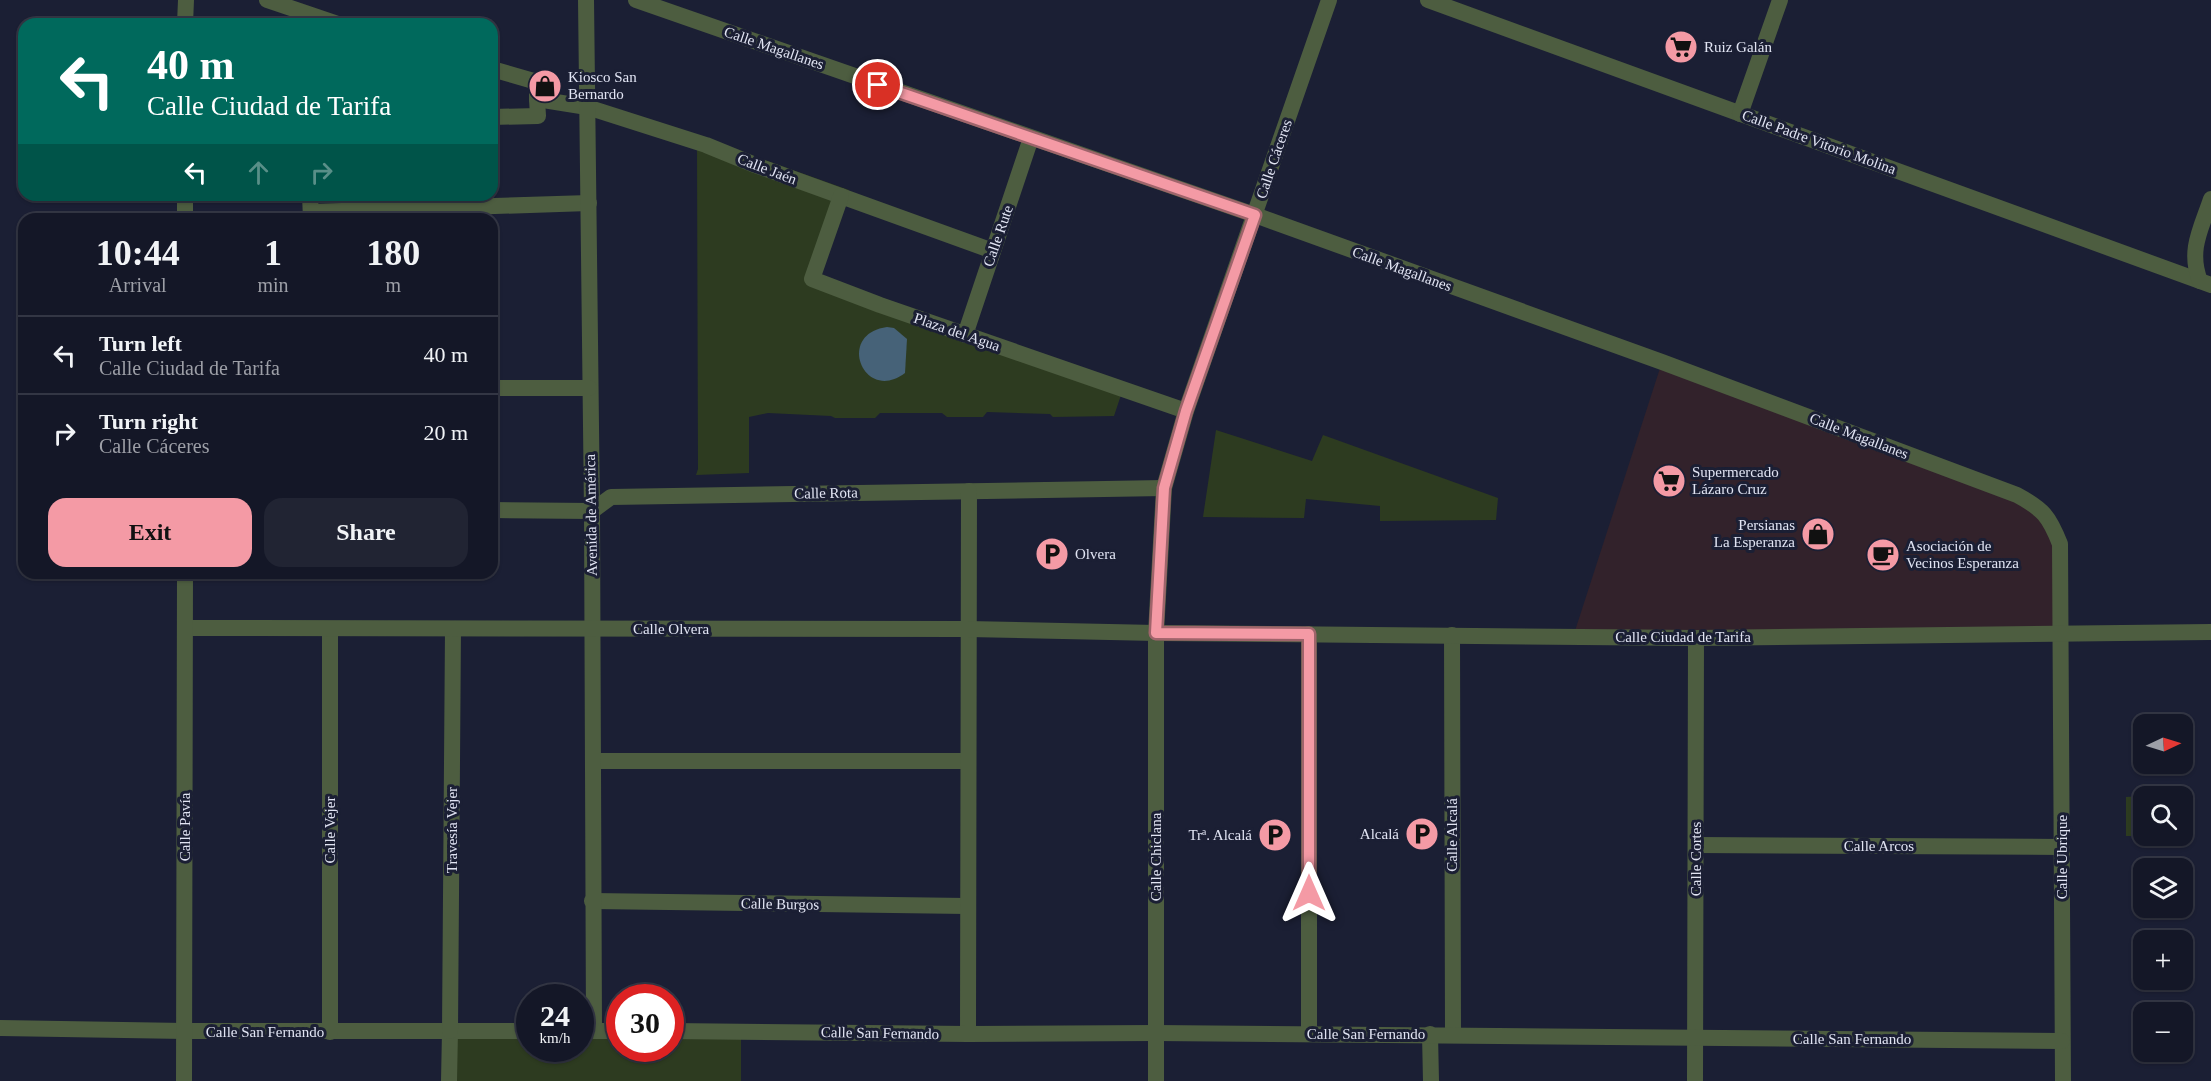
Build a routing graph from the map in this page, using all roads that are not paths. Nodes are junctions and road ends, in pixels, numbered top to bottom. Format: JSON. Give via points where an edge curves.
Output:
{"nodes":[{"id":1,"x":186,"y":0,"type":"edge"},
{"id":2,"x":267,"y":0,"type":"edge"},
{"id":3,"x":586,"y":0,"type":"edge"},
{"id":4,"x":636,"y":0,"type":"edge"},
{"id":5,"x":1329,"y":0,"type":"edge"},
{"id":6,"x":1428,"y":0,"type":"edge"},
{"id":7,"x":1780,"y":0,"type":"edge"},
{"id":8,"x":185,"y":18,"type":"edge"},
{"id":9,"x":304,"y":18,"type":"edge"},
{"id":10,"x":498,"y":71,"type":"edge"},
{"id":11,"x":537,"y":99,"type":"junction"},
{"id":12,"x":586,"y":107,"type":"junction"},
{"id":13,"x":1740,"y":114,"type":"junction"},
{"id":14,"x":498,"y":117,"type":"edge"},
{"id":15,"x":1032,"y":138,"type":"junction"},
{"id":16,"x":841,"y":196,"type":"junction"},
{"id":17,"x":2211,"y":200,"type":"edge"},
{"id":18,"x":589,"y":203,"type":"junction"},
{"id":19,"x":311,"y":209,"type":"edge"},
{"id":20,"x":1255,"y":215,"type":"junction"},
{"id":21,"x":993,"y":251,"type":"junction"},
{"id":22,"x":2205,"y":283,"type":"edge"},
{"id":23,"x":965,"y":335,"type":"junction"},
{"id":24,"x":498,"y":388,"type":"edge"},
{"id":25,"x":589,"y":388,"type":"junction"},
{"id":26,"x":1186,"y":411,"type":"junction"},
{"id":27,"x":1164,"y":488,"type":"junction"},
{"id":28,"x":969,"y":490,"type":"junction"},
{"id":29,"x":498,"y":510,"type":"edge"},
{"id":30,"x":592,"y":511,"type":"junction"},
{"id":31,"x":185,"y":579,"type":"edge"},
{"id":32,"x":186,"y":628,"type":"junction"},
{"id":33,"x":330,"y":628,"type":"junction"},
{"id":34,"x":453,"y":629,"type":"junction"},
{"id":35,"x":968,"y":629,"type":"junction"},
{"id":36,"x":592,"y":630,"type":"junction"},
{"id":37,"x":2211,"y":632,"type":"edge"},
{"id":38,"x":1156,"y":633,"type":"junction"},
{"id":39,"x":1309,"y":634,"type":"junction"},
{"id":40,"x":2061,"y":634,"type":"junction"},
{"id":41,"x":1452,"y":635,"type":"junction"},
{"id":42,"x":1696,"y":638,"type":"junction"},
{"id":43,"x":593,"y":761,"type":"junction"},
{"id":44,"x":968,"y":761,"type":"junction"},
{"id":45,"x":1696,"y":845,"type":"junction"},
{"id":46,"x":2062,"y":847,"type":"junction"},
{"id":47,"x":592,"y":902,"type":"junction"},
{"id":48,"x":967,"y":906,"type":"junction"},
{"id":49,"x":589,"y":984,"type":"edge"},
{"id":50,"x":0,"y":1029,"type":"edge"},
{"id":51,"x":185,"y":1031,"type":"junction"},
{"id":52,"x":450,"y":1031,"type":"junction"},
{"id":53,"x":516,"y":1031,"type":"edge"},
{"id":54,"x":684,"y":1031,"type":"edge"},
{"id":55,"x":330,"y":1032,"type":"junction"},
{"id":56,"x":1155,"y":1033,"type":"junction"},
{"id":57,"x":1309,"y":1034,"type":"junction"},
{"id":58,"x":968,"y":1035,"type":"junction"},
{"id":59,"x":1430,"y":1035,"type":"junction"},
{"id":60,"x":1453,"y":1035,"type":"junction"},
{"id":61,"x":1695,"y":1038,"type":"junction"},
{"id":62,"x":2062,"y":1041,"type":"junction"},
{"id":63,"x":184,"y":1081,"type":"edge"},
{"id":64,"x":449,"y":1081,"type":"edge"},
{"id":65,"x":1156,"y":1081,"type":"edge"},
{"id":66,"x":1431,"y":1081,"type":"edge"},
{"id":67,"x":1695,"y":1081,"type":"edge"},
{"id":68,"x":2062,"y":1081,"type":"edge"}],
"edges":[{"from":1,"to":8,"type":"street"},
{"from":2,"to":9,"type":"street"},
{"from":3,"to":12,"type":"street","name":"Avenida de América"},
{"from":4,"to":15,"type":"street","name":"Calle Magallanes"},
{"from":5,"to":20,"type":"street","name":"Calle Cáceres"},
{"from":6,"to":13,"type":"street","name":"Calle Padre Vitorio Molina"},
{"from":7,"to":13,"type":"street"},
{"from":10,"to":11,"type":"street","via":[[537,82]]},
{"from":11,"to":12,"type":"street","name":"Calle Jaén"},
{"from":11,"to":14,"type":"street","via":[[538,116]]},
{"from":12,"to":16,"type":"street","name":"Calle Jaén","via":[[706,145]]},
{"from":12,"to":18,"type":"street","name":"Avenida de América"},
{"from":13,"to":22,"type":"street","name":"Calle Padre Vitorio Molina"},
{"from":15,"to":20,"type":"street","name":"Calle Magallanes"},
{"from":15,"to":21,"type":"street","name":"Calle Rute"},
{"from":16,"to":21,"type":"street","name":"Calle Jaén"},
{"from":16,"to":23,"type":"street","name":"Plaza del Agua","via":[[812,279]]},
{"from":17,"to":22,"type":"street","via":[[2194,252],[2194,263]]},
{"from":18,"to":19,"type":"street"},
{"from":18,"to":25,"type":"street","name":"Avenida de América"},
{"from":20,"to":26,"type":"street","name":"Calle Cáceres"},
{"from":20,"to":40,"type":"street","name":"Calle Magallanes","via":[[2016,495],[2045,514],[2060,544]]},
{"from":21,"to":23,"type":"street","name":"Calle Rute"},
{"from":23,"to":26,"type":"street","name":"Plaza del Agua"},
{"from":24,"to":25,"type":"street"},
{"from":25,"to":30,"type":"street","name":"Avenida de América"},
{"from":26,"to":27,"type":"street","name":"Calle Cáceres"},
{"from":27,"to":28,"type":"street","name":"Calle Rota"},
{"from":27,"to":38,"type":"street","name":"Calle Cáceres"},
{"from":28,"to":30,"type":"street","name":"Calle Rota","via":[[611,497]]},
{"from":28,"to":35,"type":"street"},
{"from":29,"to":30,"type":"street","name":"Calle Rota"},
{"from":30,"to":36,"type":"street","name":"Avenida de América"},
{"from":31,"to":32,"type":"street","name":"Calle Pavía"},
{"from":32,"to":33,"type":"street","name":"Calle Olvera"},
{"from":32,"to":51,"type":"street","name":"Calle Pavía"},
{"from":33,"to":34,"type":"street","name":"Calle Olvera"},
{"from":33,"to":55,"type":"street","name":"Calle Vejer"},
{"from":34,"to":36,"type":"street","name":"Calle Olvera"},
{"from":34,"to":52,"type":"street","name":"Travesía Vejer"},
{"from":35,"to":36,"type":"street","name":"Calle Olvera"},
{"from":35,"to":38,"type":"street","name":"Calle Olvera"},
{"from":35,"to":44,"type":"street"},
{"from":36,"to":43,"type":"street","name":"Avenida de América"},
{"from":37,"to":40,"type":"street","name":"Calle Ciudad de Tarifa"},
{"from":38,"to":39,"type":"street","name":"Calle Ciudad de Tarifa"},
{"from":38,"to":56,"type":"street","name":"Calle Chiclana"},
{"from":39,"to":41,"type":"street","name":"Calle Ciudad de Tarifa"},
{"from":39,"to":57,"type":"street"},
{"from":40,"to":42,"type":"street","name":"Calle Ciudad de Tarifa"},
{"from":40,"to":46,"type":"street","name":"Calle Ubrique"},
{"from":41,"to":42,"type":"street","name":"Calle Ciudad de Tarifa"},
{"from":41,"to":60,"type":"street","name":"Calle Alcalá"},
{"from":42,"to":45,"type":"street","name":"Calle Cortes"},
{"from":43,"to":44,"type":"street"},
{"from":43,"to":47,"type":"street","name":"Avenida de América"},
{"from":44,"to":48,"type":"street"},
{"from":45,"to":46,"type":"street","name":"Calle Arcos"},
{"from":45,"to":61,"type":"street","name":"Calle Cortes"},
{"from":46,"to":62,"type":"street","name":"Calle Ubrique"},
{"from":47,"to":48,"type":"street","name":"Calle Burgos"},
{"from":47,"to":49,"type":"street","name":"Avenida de América"},
{"from":48,"to":58,"type":"street"},
{"from":50,"to":51,"type":"street","name":"Calle San Fernando"},
{"from":51,"to":55,"type":"street","name":"Calle San Fernando"},
{"from":51,"to":63,"type":"street","name":"Calle Pavía"},
{"from":52,"to":53,"type":"street","name":"Calle San Fernando"},
{"from":52,"to":55,"type":"street","name":"Calle San Fernando"},
{"from":52,"to":64,"type":"street","name":"Travesía Vejer"},
{"from":54,"to":58,"type":"street","name":"Calle San Fernando"},
{"from":56,"to":57,"type":"street","name":"Calle San Fernando"},
{"from":56,"to":58,"type":"street","name":"Calle San Fernando"},
{"from":56,"to":65,"type":"street","name":"Calle Chiclana"},
{"from":57,"to":59,"type":"street","name":"Calle San Fernando"},
{"from":59,"to":60,"type":"street","name":"Calle San Fernando"},
{"from":59,"to":66,"type":"street"},
{"from":60,"to":61,"type":"street","name":"Calle San Fernando"},
{"from":61,"to":62,"type":"street","name":"Calle San Fernando"},
{"from":61,"to":67,"type":"street","name":"Calle Cortes"},
{"from":62,"to":68,"type":"street","name":"Calle Ubrique"}]}
